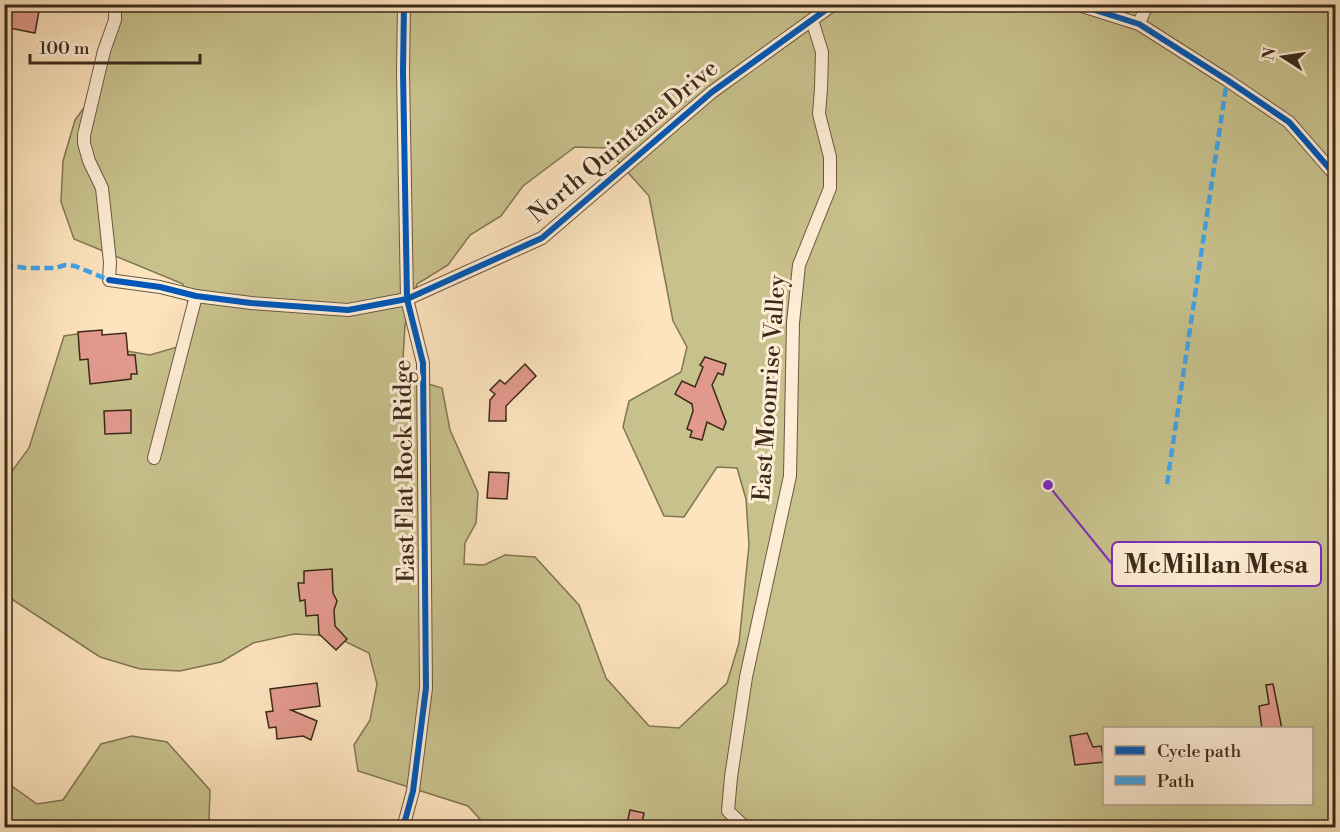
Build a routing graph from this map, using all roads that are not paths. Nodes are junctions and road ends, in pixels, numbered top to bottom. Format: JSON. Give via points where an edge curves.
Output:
{"nodes":[{"id":1,"x":115,"y":4,"type":"edge"},
{"id":2,"x":404,"y":4,"type":"edge"},
{"id":3,"x":834,"y":4,"type":"edge"},
{"id":4,"x":1076,"y":4,"type":"edge"},
{"id":5,"x":1147,"y":4,"type":"edge"},
{"id":6,"x":812,"y":20,"type":"junction"},
{"id":7,"x":1138,"y":24,"type":"junction"},
{"id":8,"x":1335,"y":176,"type":"edge"},
{"id":9,"x":196,"y":296,"type":"junction"},
{"id":10,"x":408,"y":299,"type":"junction"},
{"id":11,"x":154,"y":458,"type":"dead end"},
{"id":12,"x":403,"y":828,"type":"edge"},
{"id":13,"x":746,"y":828,"type":"edge"}],
"edges":[{"from":1,"to":9,"type":"street","name":"North Quintana Drive","via":[[115,20],[84,135],[89,161],[102,188],[109,280]]},
{"from":2,"to":10,"type":"street","name":"East Flat Rock Ridge"},
{"from":3,"to":6,"type":"street","name":"North Quintana Drive"},
{"from":4,"to":7,"type":"street"},
{"from":5,"to":7,"type":"street"},
{"from":6,"to":10,"type":"street","name":"North Quintana Drive","via":[[712,92],[542,238]]},
{"from":6,"to":13,"type":"street","name":"East Moonrise Valley","via":[[822,52],[819,114],[830,157],[831,188],[799,265],[792,323],[789,476],[746,676],[730,777],[728,811]]},
{"from":7,"to":8,"type":"street","via":[[1289,122]]},
{"from":9,"to":10,"type":"street","name":"North Quintana Drive","via":[[348,310]]},
{"from":9,"to":11,"type":"street"},
{"from":10,"to":12,"type":"street","name":"East Flat Rock Ridge","via":[[423,363],[426,688],[413,791]]}]}
